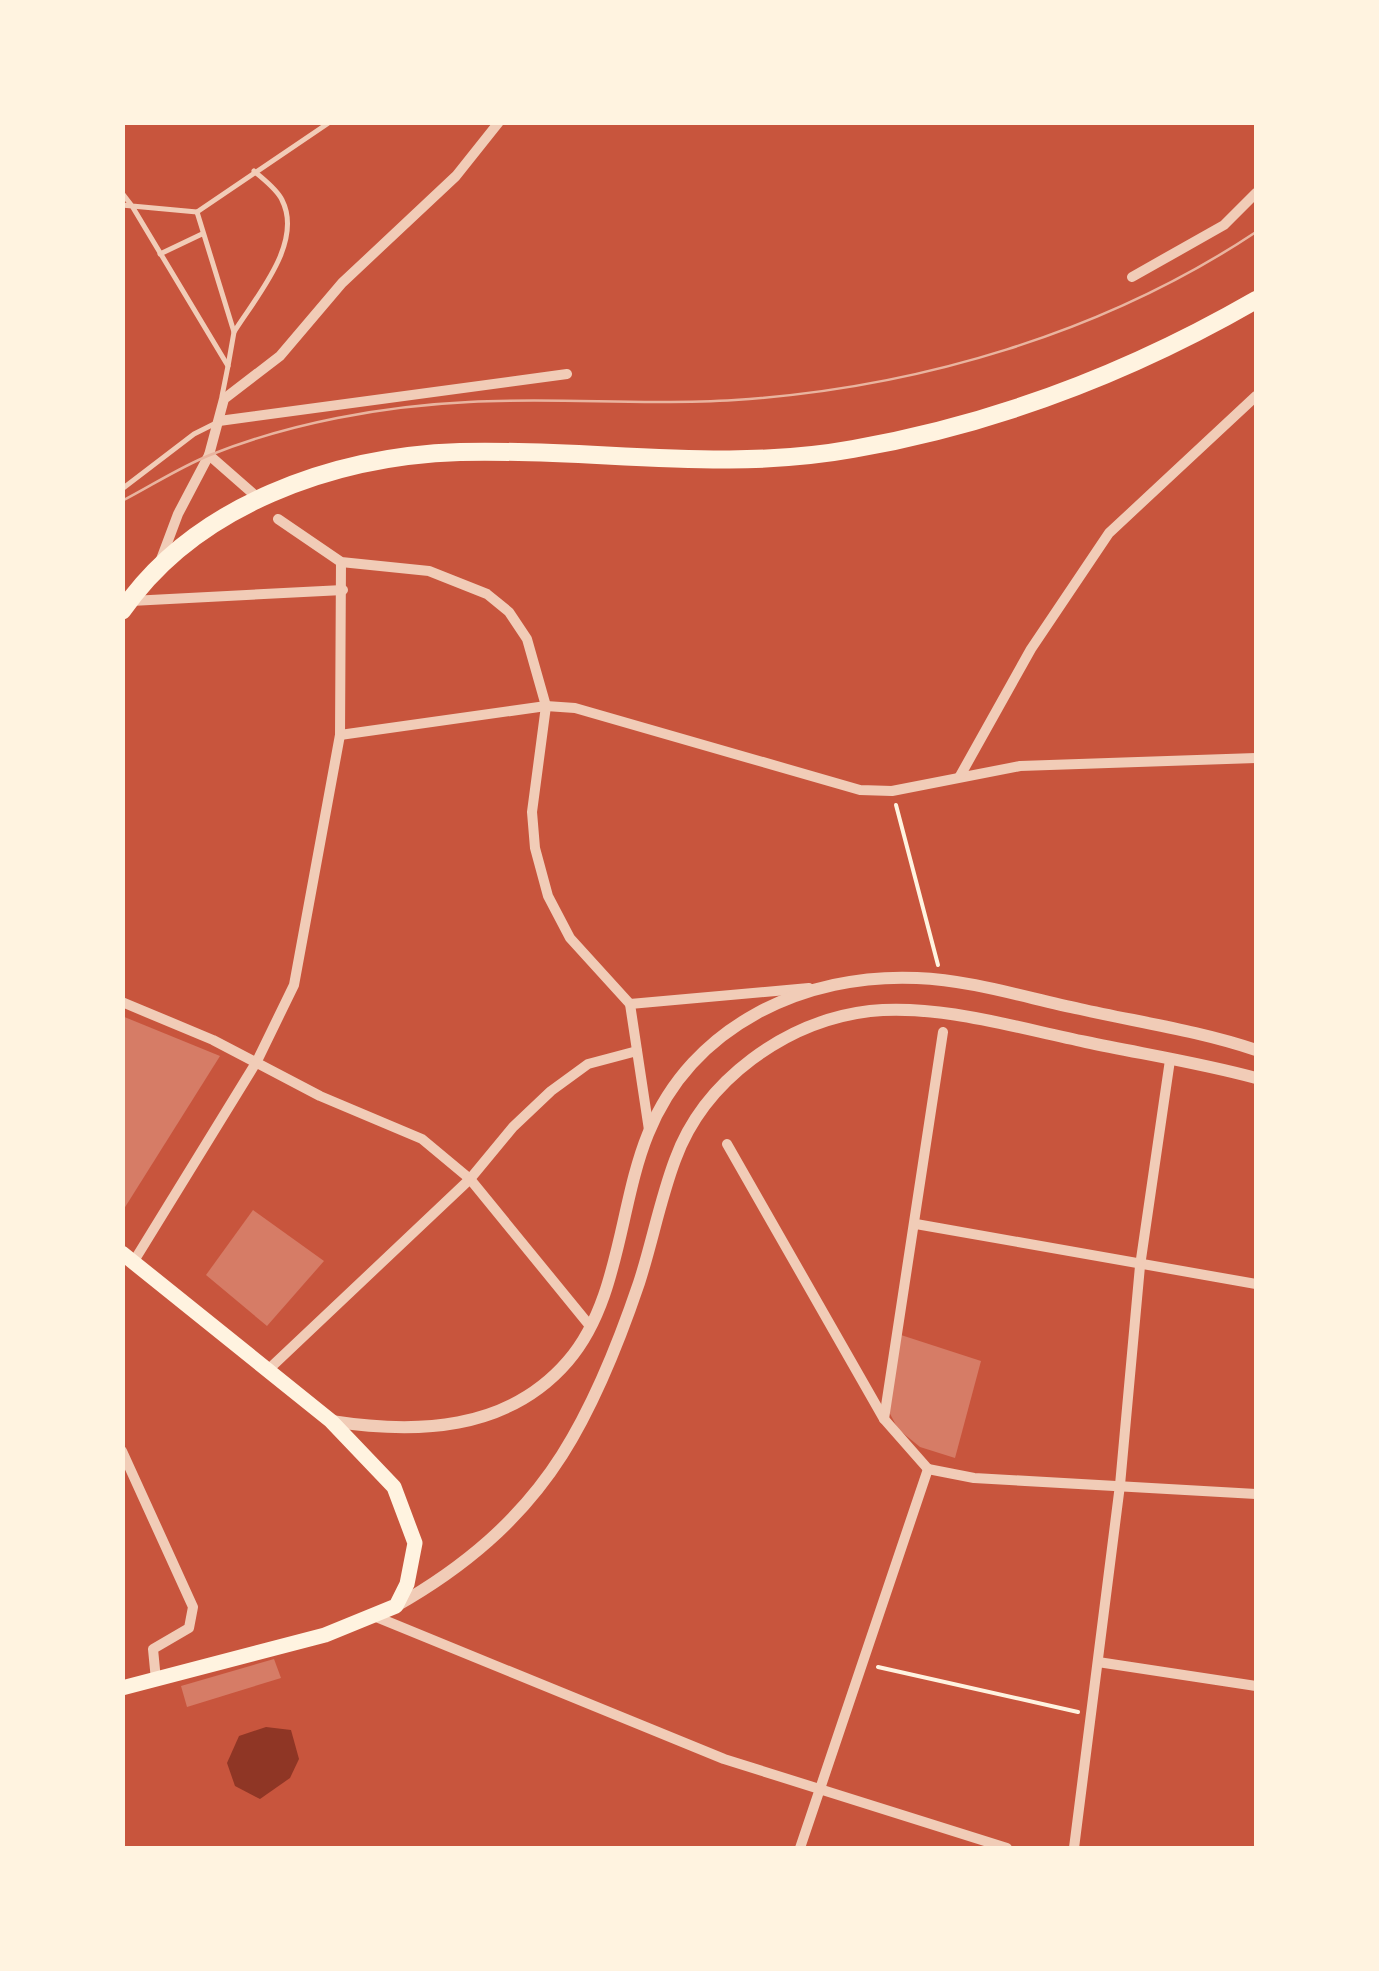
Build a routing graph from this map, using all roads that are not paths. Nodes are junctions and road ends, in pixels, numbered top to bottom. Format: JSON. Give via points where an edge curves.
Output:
{"nodes":[{"id":1,"x":330,"y":122,"type":"edge"},
{"id":2,"x":499,"y":122,"type":"edge"},
{"id":3,"x":254,"y":170,"type":"junction"},
{"id":4,"x":122,"y":193,"type":"edge"},
{"id":5,"x":1256,"y":193,"type":"edge"},
{"id":6,"x":122,"y":205,"type":"edge"},
{"id":7,"x":132,"y":206,"type":"junction"},
{"id":8,"x":197,"y":212,"type":"junction"},
{"id":9,"x":202,"y":234,"type":"junction"},
{"id":10,"x":159,"y":254,"type":"junction"},
{"id":11,"x":1132,"y":278,"type":"dead end"},
{"id":12,"x":1256,"y":300,"type":"edge"},
{"id":13,"x":234,"y":332,"type":"junction"},
{"id":14,"x":228,"y":366,"type":"junction"},
{"id":15,"x":566,"y":374,"type":"dead end"},
{"id":16,"x":1256,"y":396,"type":"edge"},
{"id":17,"x":221,"y":404,"type":"junction"},
{"id":18,"x":220,"y":422,"type":"junction"},
{"id":19,"x":209,"y":455,"type":"junction"},
{"id":20,"x":122,"y":488,"type":"edge"},
{"id":21,"x":258,"y":498,"type":"junction"},
{"id":22,"x":278,"y":519,"type":"dead end"},
{"id":23,"x":341,"y":562,"type":"junction"},
{"id":24,"x":159,"y":564,"type":"junction"},
{"id":25,"x":343,"y":590,"type":"junction"},
{"id":26,"x":126,"y":606,"type":"edge"},
{"id":27,"x":546,"y":706,"type":"junction"},
{"id":28,"x":340,"y":735,"type":"junction"},
{"id":29,"x":1256,"y":758,"type":"edge"},
{"id":30,"x":960,"y":776,"type":"junction"},
{"id":31,"x":810,"y":988,"type":"junction"},
{"id":32,"x":122,"y":1002,"type":"edge"},
{"id":33,"x":630,"y":1004,"type":"junction"},
{"id":34,"x":942,"y":1032,"type":"dead end"},
{"id":35,"x":1256,"y":1050,"type":"edge"},
{"id":36,"x":637,"y":1051,"type":"junction"},
{"id":37,"x":1170,"y":1060,"type":"junction"},
{"id":38,"x":257,"y":1061,"type":"junction"},
{"id":39,"x":1256,"y":1078,"type":"edge"},
{"id":40,"x":649,"y":1130,"type":"junction"},
{"id":41,"x":727,"y":1144,"type":"dead end"},
{"id":42,"x":470,"y":1178,"type":"junction"},
{"id":43,"x":916,"y":1224,"type":"junction"},
{"id":44,"x":128,"y":1257,"type":"edge"},
{"id":45,"x":1140,"y":1266,"type":"junction"},
{"id":46,"x":1256,"y":1284,"type":"edge"},
{"id":47,"x":590,"y":1326,"type":"junction"},
{"id":48,"x":269,"y":1369,"type":"junction"},
{"id":49,"x":884,"y":1419,"type":"junction"},
{"id":50,"x":331,"y":1421,"type":"junction"},
{"id":51,"x":122,"y":1451,"type":"edge"},
{"id":52,"x":928,"y":1469,"type":"junction"},
{"id":53,"x":1120,"y":1485,"type":"junction"},
{"id":54,"x":1256,"y":1494,"type":"edge"},
{"id":55,"x":396,"y":1606,"type":"junction"},
{"id":56,"x":374,"y":1616,"type":"junction"},
{"id":57,"x":1098,"y":1662,"type":"junction"},
{"id":58,"x":156,"y":1680,"type":"junction"},
{"id":59,"x":1256,"y":1686,"type":"edge"},
{"id":60,"x":122,"y":1688,"type":"edge"},
{"id":61,"x":817,"y":1792,"type":"junction"},
{"id":62,"x":800,"y":1848,"type":"edge"},
{"id":63,"x":1007,"y":1848,"type":"edge"},
{"id":64,"x":1074,"y":1848,"type":"edge"}],
"edges":[{"from":1,"to":3,"type":"lane"},
{"from":2,"to":17,"type":"street","via":[[456,176],[342,283],[280,356]]},
{"from":3,"to":8,"type":"lane"},
{"from":3,"to":13,"type":"lane","via":[[282,200],[288,223],[283,248]]},
{"from":4,"to":7,"type":"lane"},
{"from":5,"to":11,"type":"street","via":[[1224,225]]},
{"from":6,"to":7,"type":"lane"},
{"from":7,"to":8,"type":"lane"},
{"from":7,"to":10,"type":"lane"},
{"from":8,"to":9,"type":"lane"},
{"from":9,"to":10,"type":"lane"},
{"from":9,"to":13,"type":"lane"},
{"from":10,"to":14,"type":"lane"},
{"from":12,"to":21,"type":"main road","via":[[1094,382],[969,424],[851,450],[732,462],[454,452],[351,470]]},
{"from":13,"to":14,"type":"lane"},
{"from":14,"to":17,"type":"lane"},
{"from":15,"to":18,"type":"street"},
{"from":16,"to":30,"type":"street","via":[[1110,533],[1031,649]]},
{"from":17,"to":18,"type":"street"},
{"from":18,"to":19,"type":"street"},
{"from":18,"to":20,"type":"lane"},
{"from":19,"to":21,"type":"street"},
{"from":19,"to":24,"type":"street"},
{"from":21,"to":24,"type":"main road","via":[[194,534]]},
{"from":22,"to":23,"type":"street"},
{"from":23,"to":25,"type":"street"},
{"from":23,"to":27,"type":"street","via":[[429,571],[487,594],[527,639]]},
{"from":24,"to":26,"type":"main road"},
{"from":25,"to":26,"type":"street"},
{"from":25,"to":28,"type":"street"},
{"from":27,"to":28,"type":"street"},
{"from":27,"to":30,"type":"street","via":[[603,714],[827,784],[892,790]]},
{"from":27,"to":33,"type":"street","via":[[532,812],[534,848],[570,938]]},
{"from":28,"to":38,"type":"street","via":[[304,950]]},
{"from":29,"to":30,"type":"street","via":[[1020,766]]},
{"from":31,"to":33,"type":"street"},
{"from":31,"to":35,"type":"street","via":[[876,978],[942,980]]},
{"from":31,"to":40,"type":"street","via":[[731,1028],[701,1054]]},
{"from":32,"to":38,"type":"street"},
{"from":33,"to":36,"type":"street"},
{"from":34,"to":43,"type":"street"},
{"from":36,"to":40,"type":"street"},
{"from":36,"to":42,"type":"street","via":[[588,1064],[551,1091]]},
{"from":37,"to":39,"type":"street"},
{"from":37,"to":45,"type":"street"},
{"from":37,"to":55,"type":"street","via":[[963,1017],[870,1012],[811,1027],[740,1068],[712,1096],[676,1157],[612,1357],[561,1457],[472,1559]]},
{"from":38,"to":42,"type":"street","via":[[422,1139]]},
{"from":38,"to":44,"type":"street"},
{"from":40,"to":47,"type":"street"},
{"from":41,"to":49,"type":"street"},
{"from":42,"to":47,"type":"street"},
{"from":42,"to":48,"type":"street"},
{"from":43,"to":45,"type":"street"},
{"from":43,"to":49,"type":"street"},
{"from":44,"to":48,"type":"main road"},
{"from":45,"to":46,"type":"street"},
{"from":45,"to":53,"type":"street"},
{"from":47,"to":50,"type":"street","via":[[568,1361],[541,1384],[472,1422],[412,1430]]},
{"from":48,"to":50,"type":"main road"},
{"from":49,"to":52,"type":"street"},
{"from":50,"to":55,"type":"main road","via":[[394,1487],[408,1521],[413,1561]]},
{"from":51,"to":58,"type":"street","via":[[193,1607],[189,1628],[153,1649]]},
{"from":52,"to":53,"type":"street","via":[[974,1478]]},
{"from":52,"to":61,"type":"street"},
{"from":53,"to":54,"type":"street"},
{"from":53,"to":57,"type":"street"},
{"from":55,"to":56,"type":"main road"},
{"from":56,"to":58,"type":"main road"},
{"from":56,"to":61,"type":"street"},
{"from":57,"to":59,"type":"street"},
{"from":57,"to":64,"type":"street"},
{"from":58,"to":60,"type":"main road"},
{"from":61,"to":62,"type":"street"},
{"from":61,"to":63,"type":"street"}]}
